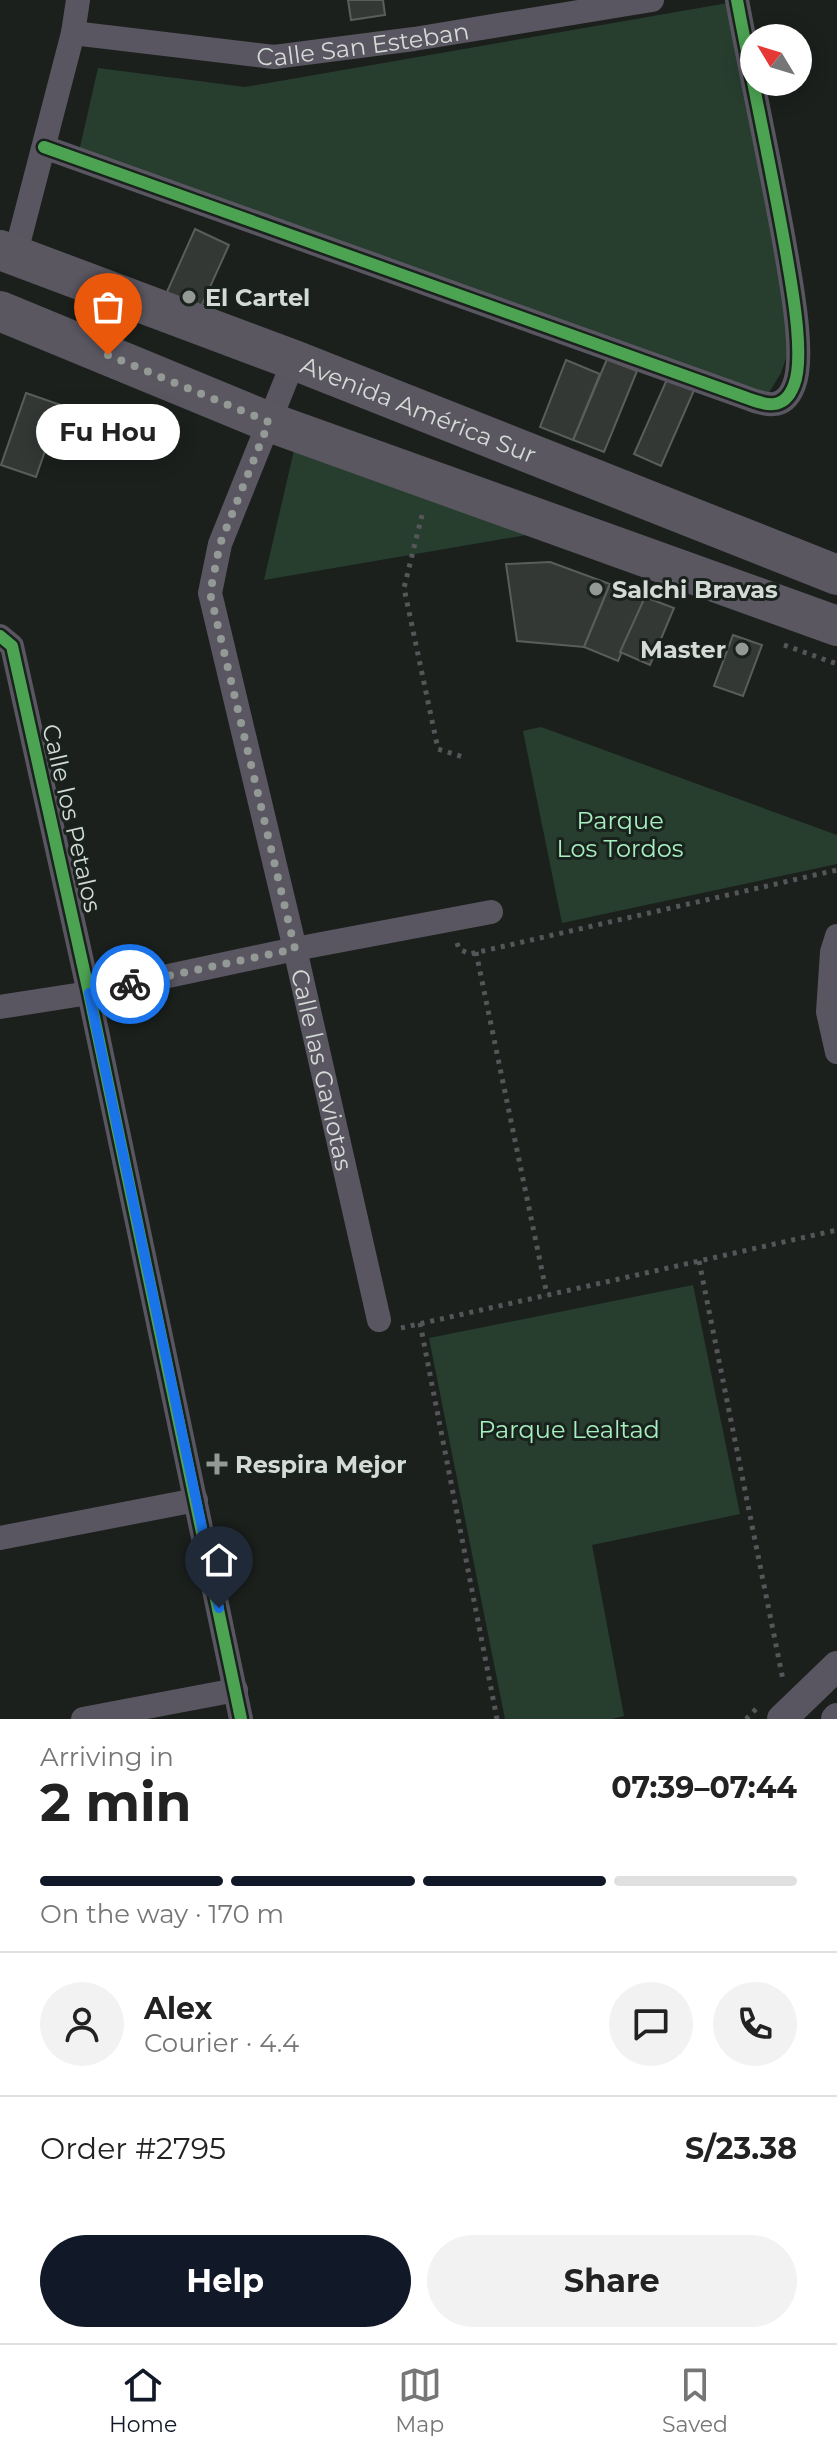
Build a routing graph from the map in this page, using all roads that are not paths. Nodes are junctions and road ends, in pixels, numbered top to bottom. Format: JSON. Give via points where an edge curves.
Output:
{"nodes":[{"id":1,"x":78,"y":0,"type":"edge"},
{"id":2,"x":652,"y":0,"type":"edge"},
{"id":3,"x":737,"y":0,"type":"edge"},
{"id":4,"x":625,"y":2,"type":"edge"},
{"id":5,"x":73,"y":33,"type":"junction"},
{"id":6,"x":44,"y":147,"type":"junction"},
{"id":7,"x":8,"y":253,"type":"edge"},
{"id":8,"x":0,"y":311,"type":"edge"},
{"id":9,"x":294,"y":360,"type":"junction"},
{"id":10,"x":269,"y":422,"type":"junction"},
{"id":11,"x":837,"y":575,"type":"edge"},
{"id":12,"x":837,"y":626,"type":"edge"},
{"id":13,"x":0,"y":636,"type":"edge"},
{"id":14,"x":491,"y":912,"type":"dead end"},
{"id":15,"x":837,"y":936,"type":"edge"},
{"id":16,"x":295,"y":949,"type":"junction"},
{"id":17,"x":89,"y":993,"type":"junction"},
{"id":18,"x":0,"y":1007,"type":"edge"},
{"id":19,"x":837,"y":1052,"type":"edge"},
{"id":20,"x":379,"y":1320,"type":"road end"},
{"id":21,"x":196,"y":1500,"type":"junction"},
{"id":22,"x":0,"y":1538,"type":"edge"},
{"id":23,"x":837,"y":1666,"type":"edge"},
{"id":24,"x":236,"y":1690,"type":"junction"},
{"id":25,"x":792,"y":1709,"type":"edge"},
{"id":26,"x":83,"y":1719,"type":"edge"},
{"id":27,"x":241,"y":1719,"type":"edge"}],
"edges":[{"from":1,"to":5,"type":"street"},
{"from":2,"to":4,"type":"street","name":"Calle San Esteban"},
{"from":3,"to":6,"type":"street","via":[[795,308],[798,371],[794,387],[774,405]]},
{"from":4,"to":5,"type":"street","name":"Calle San Esteban","via":[[274,57]]},
{"from":5,"to":6,"type":"street"},
{"from":6,"to":7,"type":"street"},
{"from":7,"to":9,"type":"main road","name":"Avenida América Sur"},
{"from":8,"to":10,"type":"main road"},
{"from":9,"to":10,"type":"street","name":"Calle las Gaviotas"},
{"from":9,"to":11,"type":"main road","name":"Avenida América Sur"},
{"from":10,"to":12,"type":"main road"},
{"from":10,"to":16,"type":"street","name":"Calle las Gaviotas","via":[[220,544],[210,593]]},
{"from":13,"to":17,"type":"street","name":"Calle los Petalos","via":[[12,646]]},
{"from":14,"to":16,"type":"street"},
{"from":15,"to":19,"type":"street","via":[[828,1012]]},
{"from":16,"to":17,"type":"street"},
{"from":16,"to":20,"type":"street","name":"Calle las Gaviotas"},
{"from":17,"to":18,"type":"street"},
{"from":17,"to":21,"type":"street","name":"Calle los Petalos"},
{"from":21,"to":22,"type":"street"},
{"from":21,"to":24,"type":"street","name":"Calle los Petalos"},
{"from":23,"to":25,"type":"street"},
{"from":24,"to":26,"type":"street"},
{"from":24,"to":27,"type":"street","name":"Calle los Petalos"}]}
